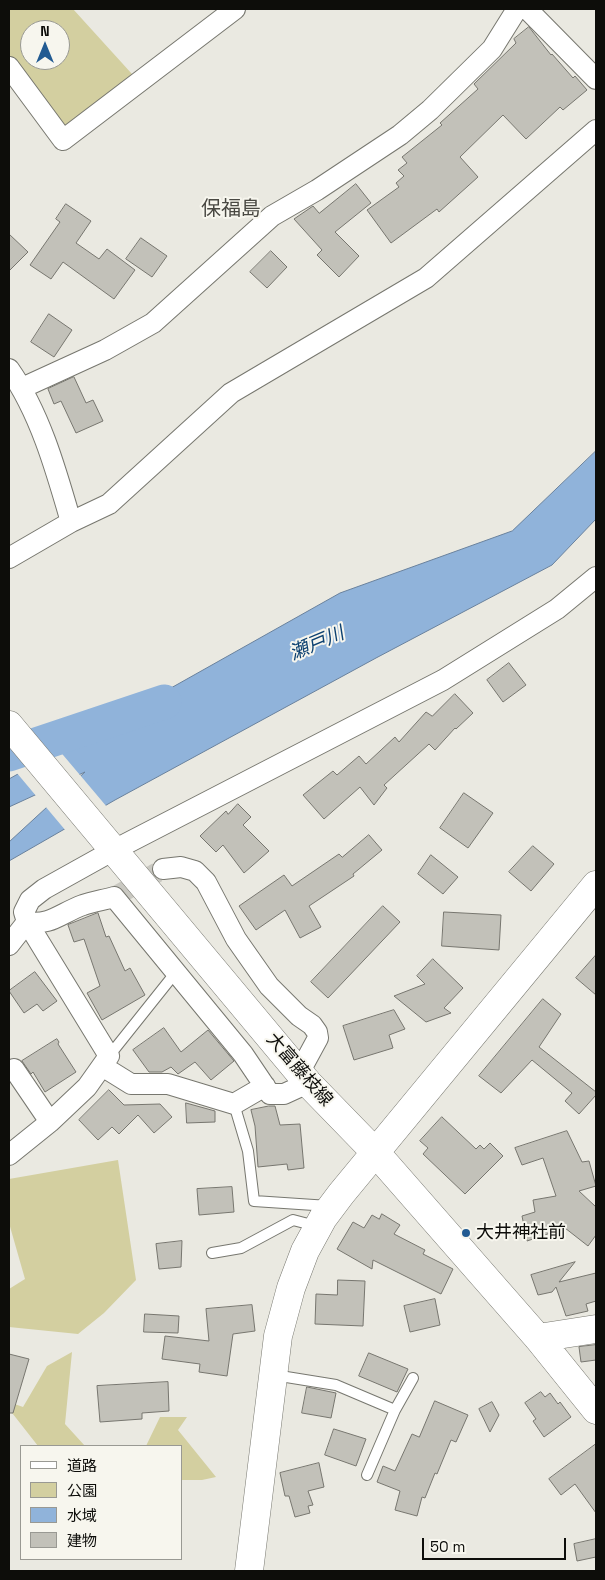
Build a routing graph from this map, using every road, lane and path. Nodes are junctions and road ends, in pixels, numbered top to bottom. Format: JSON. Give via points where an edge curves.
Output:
{"nodes":[{"id":1,"x":235,"y":9,"type":"edge"},
{"id":2,"x":517,"y":9,"type":"edge"},
{"id":3,"x":528,"y":9,"type":"edge"},
{"id":4,"x":9,"y":67,"type":"edge"},
{"id":5,"x":596,"y":79,"type":"edge"},
{"id":6,"x":596,"y":130,"type":"edge"},
{"id":7,"x":9,"y":370,"type":"edge"},
{"id":8,"x":22,"y":388,"type":"junction"},
{"id":9,"x":71,"y":522,"type":"junction"},
{"id":10,"x":9,"y":558,"type":"edge"},
{"id":11,"x":596,"y":577,"type":"edge"},
{"id":12,"x":9,"y":725,"type":"edge"},
{"id":13,"x":109,"y":843,"type":"junction"},
{"id":14,"x":163,"y":869,"type":"tunnel mouth"},
{"id":15,"x":596,"y":885,"type":"edge"},
{"id":16,"x":26,"y":922,"type":"junction"},
{"id":17,"x":9,"y":946,"type":"edge"},
{"id":18,"x":176,"y":972,"type":"junction"},
{"id":19,"x":106,"y":1061,"type":"junction"},
{"id":20,"x":14,"y":1068,"type":"dead end"},
{"id":21,"x":304,"y":1078,"type":"junction"},
{"id":22,"x":265,"y":1086,"type":"junction"},
{"id":23,"x":234,"y":1104,"type":"junction"},
{"id":24,"x":50,"y":1122,"type":"junction"},
{"id":25,"x":376,"y":1153,"type":"junction"},
{"id":26,"x":9,"y":1155,"type":"edge"},
{"id":27,"x":325,"y":1216,"type":"junction"},
{"id":28,"x":212,"y":1253,"type":"dead end"},
{"id":29,"x":596,"y":1329,"type":"edge"},
{"id":30,"x":538,"y":1338,"type":"junction"},
{"id":31,"x":273,"y":1375,"type":"junction"},
{"id":32,"x":413,"y":1378,"type":"dead end"},
{"id":33,"x":394,"y":1410,"type":"junction"},
{"id":34,"x":596,"y":1410,"type":"edge"},
{"id":35,"x":367,"y":1475,"type":"dead end"},
{"id":36,"x":249,"y":1571,"type":"edge"}],
"edges":[{"from":1,"to":4,"type":"street","via":[[63,140]]},
{"from":2,"to":8,"type":"street","via":[[492,49],[400,135],[272,216],[153,323],[105,350]]},
{"from":3,"to":5,"type":"street"},
{"from":6,"to":9,"type":"street","via":[[426,278],[230,393],[109,504]]},
{"from":7,"to":8,"type":"street"},
{"from":8,"to":9,"type":"street","via":[[54,464]]},
{"from":9,"to":10,"type":"street"},
{"from":11,"to":13,"type":"street","via":[[557,609],[443,680]]},
{"from":12,"to":13,"type":"main road","name":"大富藤枝線"},
{"from":13,"to":16,"type":"street","via":[[30,900],[24,912]]},
{"from":13,"to":21,"type":"main road","name":"大富藤枝線"},
{"from":14,"to":21,"type":"street","via":[[181,867],[195,871],[206,882],[236,939],[269,986],[317,1032],[318,1038]]},
{"from":15,"to":25,"type":"main road"},
{"from":16,"to":17,"type":"street"},
{"from":16,"to":18,"type":"street","via":[[49,922],[86,904],[114,897]]},
{"from":16,"to":19,"type":"street"},
{"from":18,"to":19,"type":"lane"},
{"from":18,"to":22,"type":"street"},
{"from":19,"to":23,"type":"street","via":[[131,1084],[168,1084]]},
{"from":19,"to":24,"type":"street","via":[[87,1087]]},
{"from":20,"to":24,"type":"street"},
{"from":21,"to":22,"type":"street","via":[[284,1094],[270,1094]]},
{"from":21,"to":25,"type":"main road","name":"大富藤枝線"},
{"from":22,"to":23,"type":"street"},
{"from":23,"to":27,"type":"lane","via":[[248,1151],[254,1201]]},
{"from":24,"to":26,"type":"street"},
{"from":25,"to":27,"type":"main road"},
{"from":25,"to":30,"type":"main road","name":"大富藤枝線"},
{"from":27,"to":28,"type":"lane","via":[[293,1220],[241,1248]]},
{"from":27,"to":31,"type":"main road","via":[[305,1251],[291,1288],[278,1336]]},
{"from":29,"to":30,"type":"main road"},
{"from":30,"to":34,"type":"main road","name":"大富藤枝線"},
{"from":31,"to":33,"type":"lane","via":[[336,1385]]},
{"from":31,"to":36,"type":"main road"},
{"from":32,"to":33,"type":"lane"},
{"from":33,"to":35,"type":"lane"}]}
